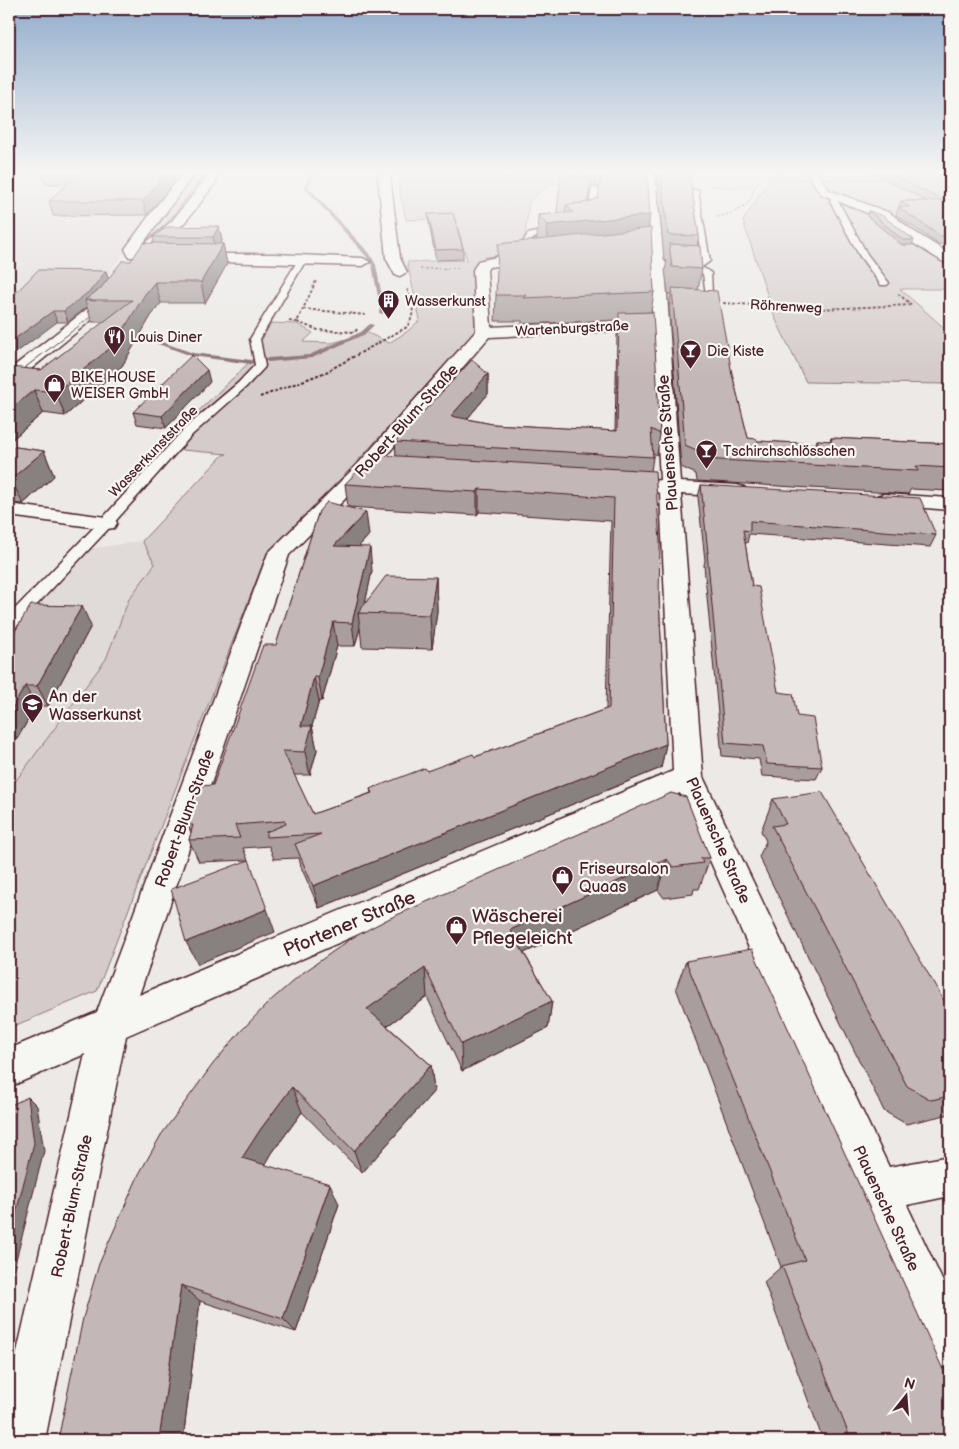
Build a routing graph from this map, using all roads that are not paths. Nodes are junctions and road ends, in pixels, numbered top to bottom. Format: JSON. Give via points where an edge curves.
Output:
{"nodes":[{"id":1,"x":139,"y":239,"type":"edge"},
{"id":2,"x":162,"y":239,"type":"edge"},
{"id":3,"x":392,"y":239,"type":"edge"},
{"id":4,"x":529,"y":239,"type":"edge"},
{"id":5,"x":650,"y":239,"type":"edge"},
{"id":6,"x":702,"y":239,"type":"edge"},
{"id":7,"x":855,"y":239,"type":"edge"},
{"id":8,"x":915,"y":239,"type":"edge"},
{"id":9,"x":538,"y":256,"type":"joint"},
{"id":10,"x":162,"y":258,"type":"edge"},
{"id":11,"x":180,"y":258,"type":"edge"},
{"id":12,"x":302,"y":260,"type":"junction"},
{"id":13,"x":950,"y":260,"type":"edge"},
{"id":14,"x":363,"y":262,"type":"dead end"},
{"id":15,"x":658,"y":265,"type":"junction"},
{"id":16,"x":130,"y":267,"type":"junction"},
{"id":17,"x":696,"y":267,"type":"junction"},
{"id":18,"x":400,"y":271,"type":"road end"},
{"id":19,"x":884,"y":282,"type":"dead end"},
{"id":20,"x":712,"y":298,"type":"joint"},
{"id":21,"x":697,"y":302,"type":"edge"},
{"id":22,"x":666,"y":308,"type":"junction"},
{"id":23,"x":484,"y":332,"type":"junction"},
{"id":24,"x":9,"y":378,"type":"edge"},
{"id":25,"x":631,"y":485,"type":"edge"},
{"id":26,"x":670,"y":487,"type":"junction"},
{"id":27,"x":757,"y":492,"type":"edge"},
{"id":28,"x":863,"y":498,"type":"edge"},
{"id":29,"x":950,"y":504,"type":"edge"},
{"id":30,"x":9,"y":510,"type":"edge"},
{"id":31,"x":106,"y":523,"type":"junction"},
{"id":32,"x":9,"y":624,"type":"edge"},
{"id":33,"x":688,"y":777,"type":"junction"},
{"id":34,"x":110,"y":1026,"type":"junction"},
{"id":35,"x":9,"y":1068,"type":"edge"},
{"id":36,"x":950,"y":1176,"type":"edge"},
{"id":37,"x":879,"y":1190,"type":"junction"},
{"id":38,"x":950,"y":1347,"type":"edge"},
{"id":39,"x":21,"y":1440,"type":"edge"}],
"edges":[{"from":1,"to":16,"type":"street","via":[[132,249]]},
{"from":2,"to":16,"type":"street"},
{"from":3,"to":18,"type":"street","via":[[394,258]]},
{"from":4,"to":9,"type":"lane","via":[[530,251]]},
{"from":5,"to":15,"type":"street","name":"Plauensche Straße"},
{"from":6,"to":17,"type":"lane","via":[[706,261]]},
{"from":7,"to":19,"type":"lane"},
{"from":8,"to":13,"type":"street"},
{"from":9,"to":23,"type":"street","via":[[483,264]]},
{"from":10,"to":16,"type":"street"},
{"from":11,"to":12,"type":"street"},
{"from":12,"to":14,"type":"street"},
{"from":12,"to":31,"type":"lane","name":"Wasserkunststraße","via":[[255,339],[260,366],[188,432]]},
{"from":15,"to":17,"type":"lane"},
{"from":15,"to":22,"type":"street","name":"Plauensche Straße"},
{"from":16,"to":24,"type":"street","via":[[101,305]]},
{"from":17,"to":20,"type":"lane","via":[[707,273]]},
{"from":20,"to":21,"type":"street"},
{"from":22,"to":23,"type":"street","name":"Wartenburgstraße"},
{"from":22,"to":26,"type":"street","name":"Plauensche Straße"},
{"from":23,"to":34,"type":"street","name":"Robert-Blum-Straße","via":[[374,469],[279,553]]},
{"from":25,"to":26,"type":"street"},
{"from":26,"to":27,"type":"street"},
{"from":26,"to":33,"type":"street","name":"Plauensche Straße"},
{"from":28,"to":29,"type":"street"},
{"from":30,"to":31,"type":"street"},
{"from":31,"to":32,"type":"lane","name":"Wasserkunststraße"},
{"from":33,"to":34,"type":"street","name":"Pfortener Straße"},
{"from":33,"to":37,"type":"street","name":"Plauensche Straße"},
{"from":34,"to":35,"type":"street","name":"Pfortener Straße"},
{"from":34,"to":39,"type":"street","name":"Robert-Blum-Straße"},
{"from":36,"to":37,"type":"street"},
{"from":37,"to":38,"type":"street","name":"Plauensche Straße"}]}
